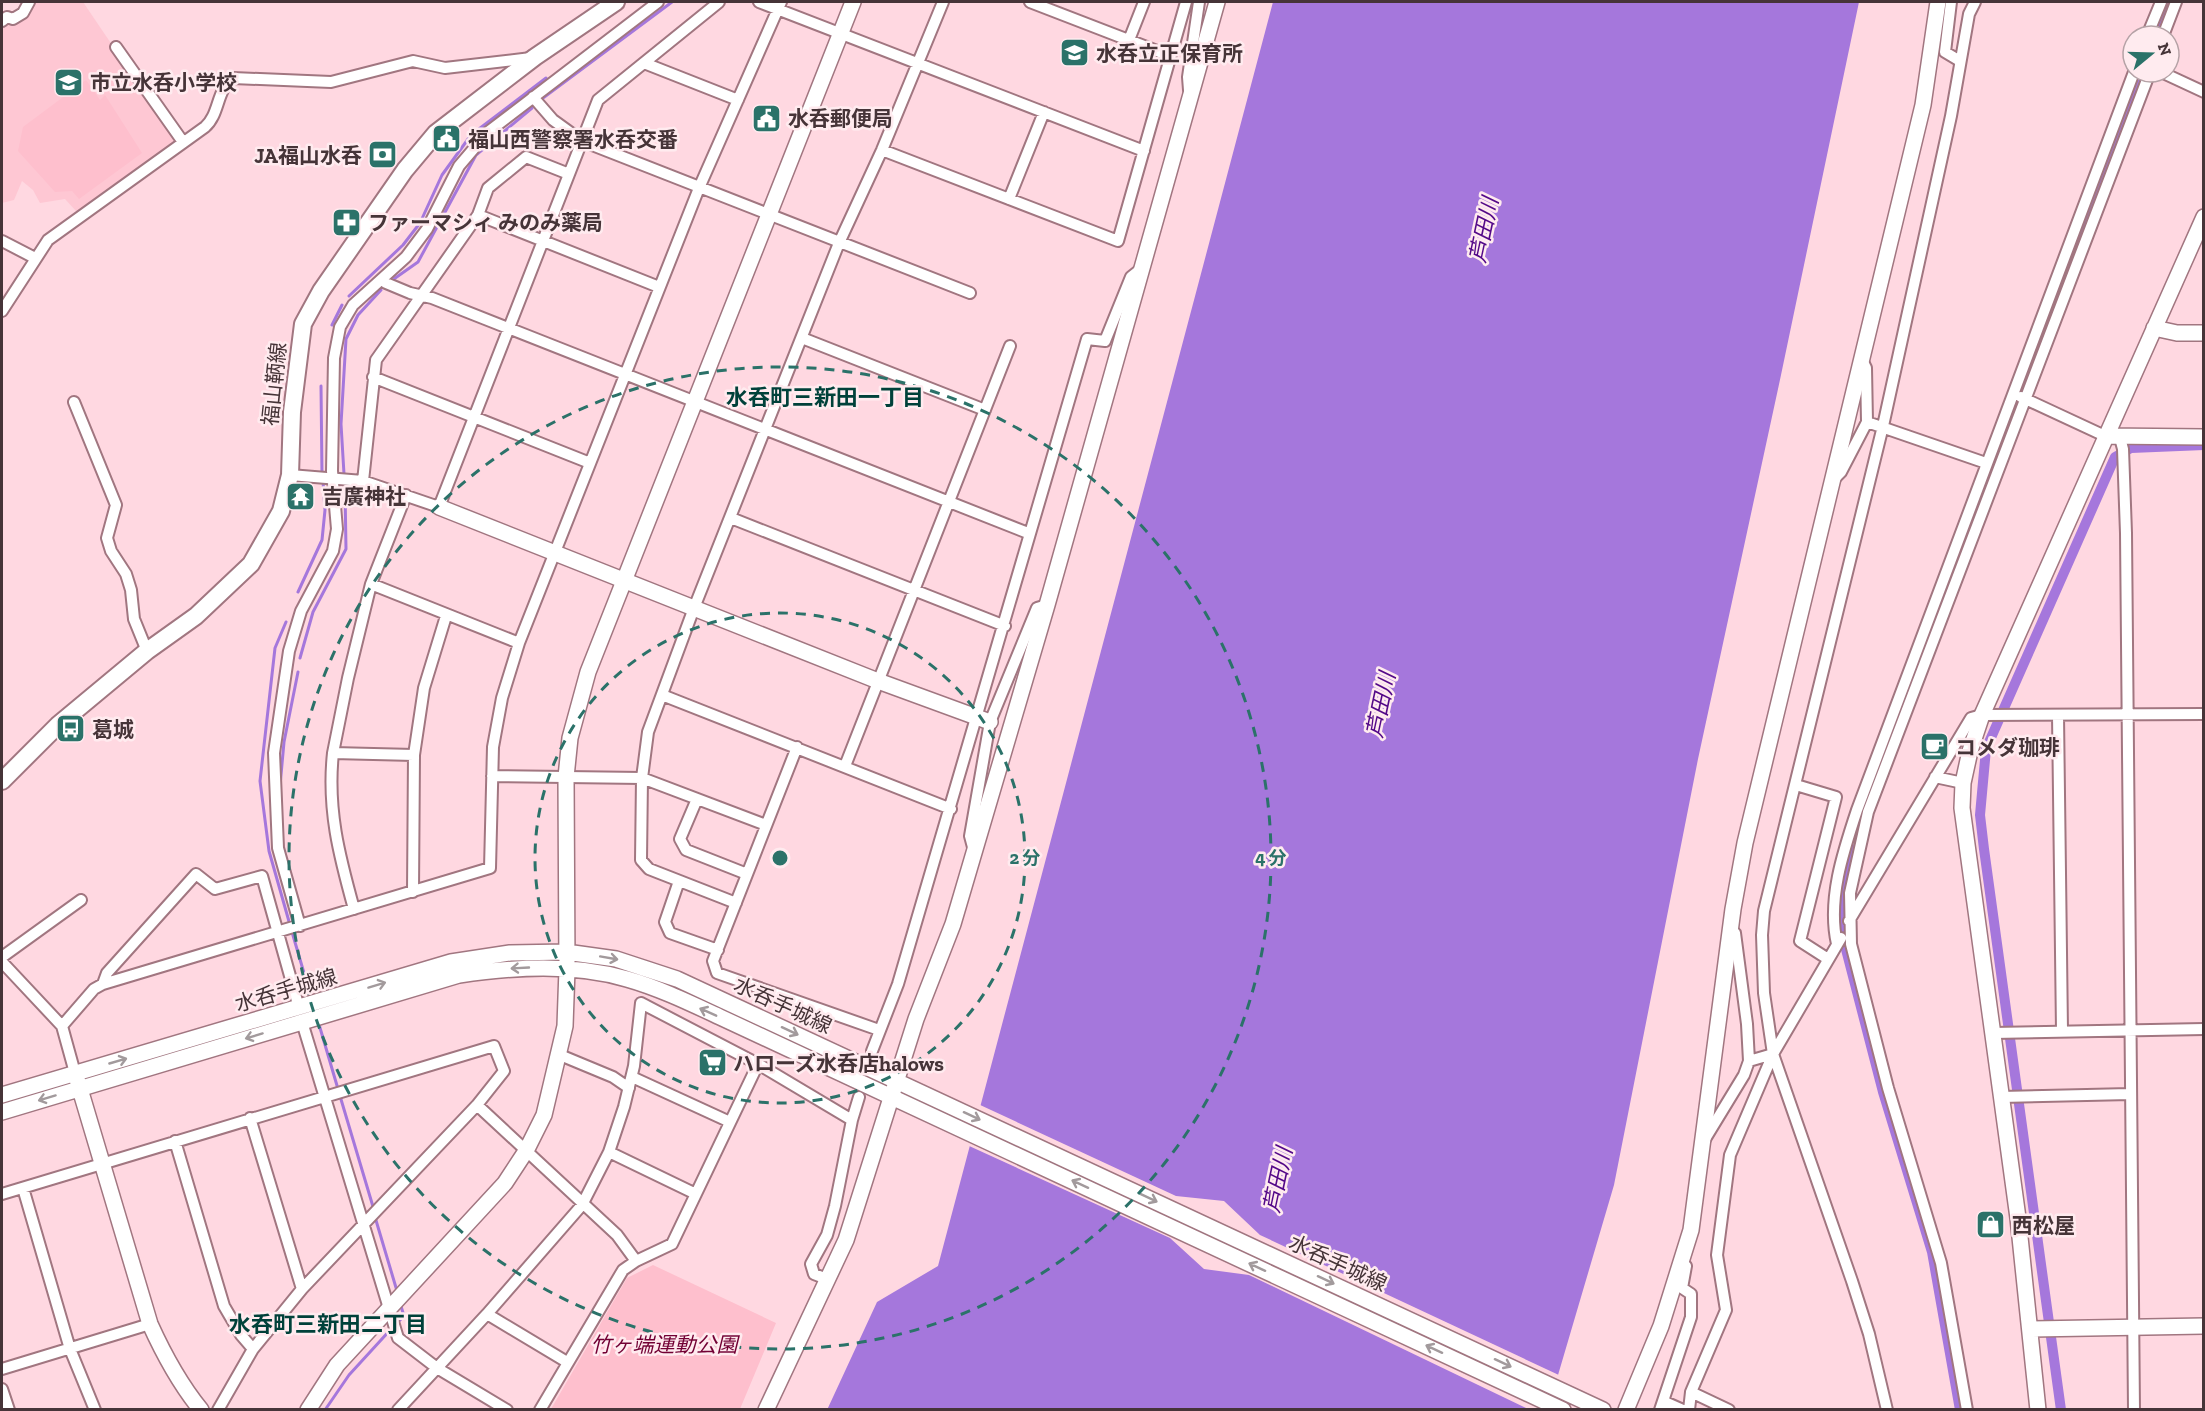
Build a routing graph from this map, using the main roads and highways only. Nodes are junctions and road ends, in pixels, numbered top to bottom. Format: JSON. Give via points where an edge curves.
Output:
{"nodes":[{"id":1,"x":616,"y":2,"type":"edge"},
{"id":2,"x":2,"y":781,"type":"edge"}],
"edges":[{"from":1,"to":2,"type":"main road","name":"福山鞆線","via":[[535,57],[436,133],[405,170],[321,291],[303,324],[292,412],[290,475],[281,512],[252,564],[196,616],[58,725]]}]}
